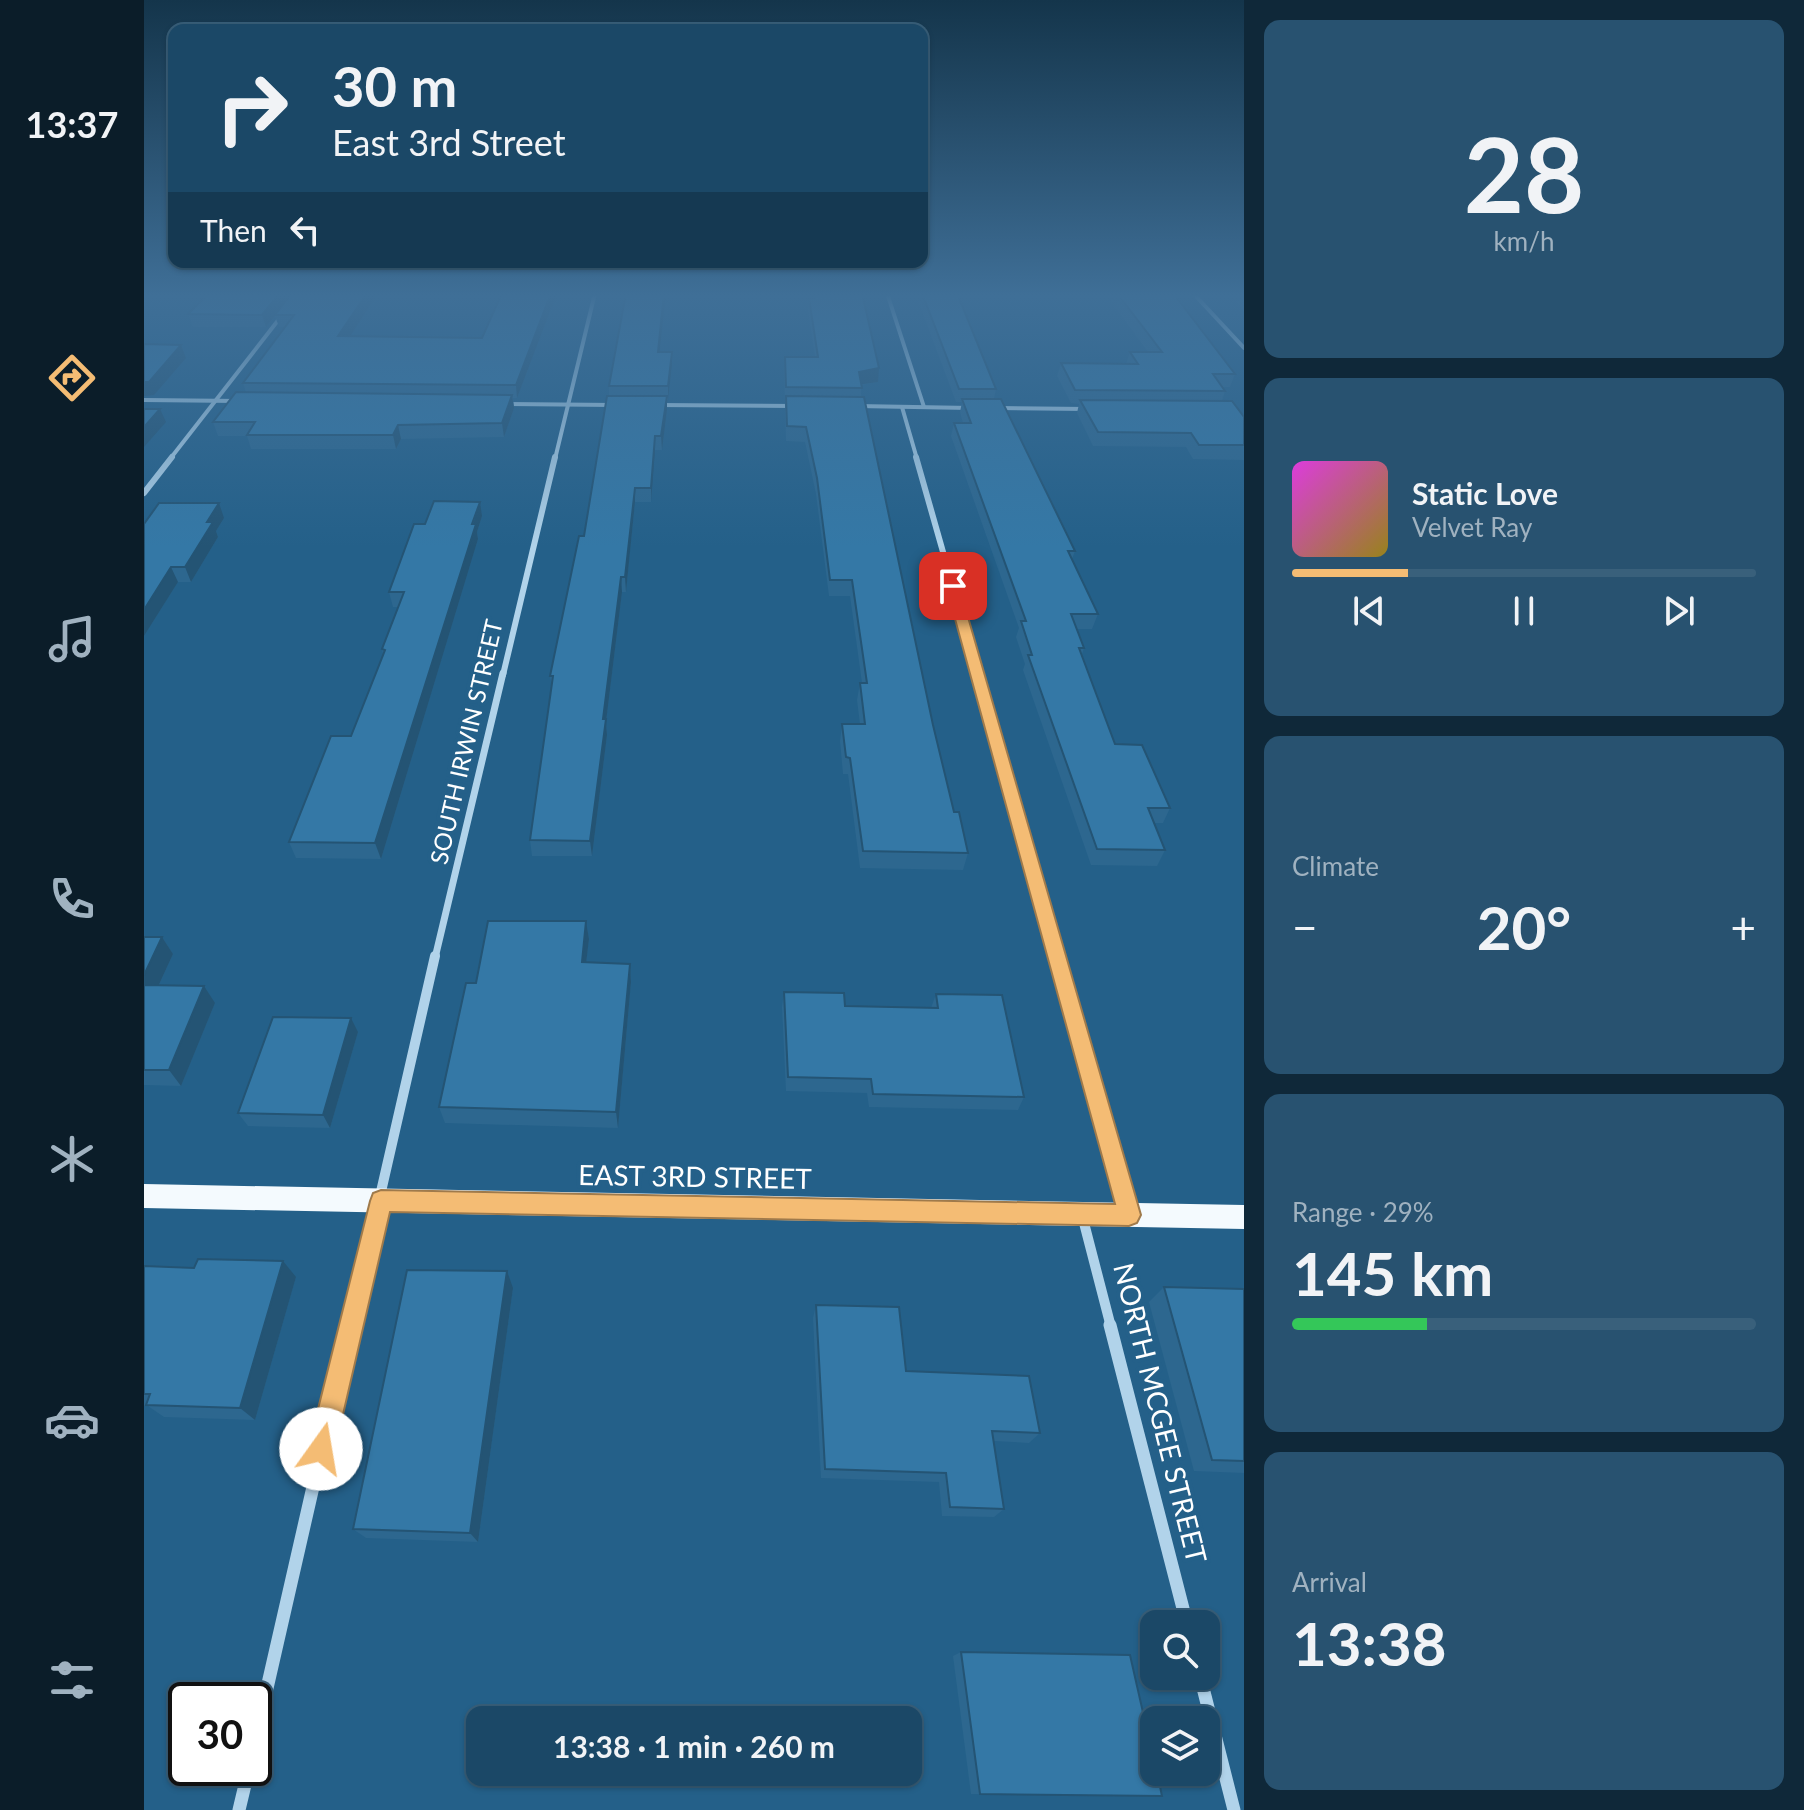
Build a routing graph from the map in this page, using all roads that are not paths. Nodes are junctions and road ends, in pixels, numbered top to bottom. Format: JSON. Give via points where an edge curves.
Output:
{"nodes":[{"id":1,"x":235,"y":377,"type":"edge"},
{"id":2,"x":575,"y":377,"type":"edge"},
{"id":3,"x":914,"y":377,"type":"edge"},
{"id":4,"x":144,"y":400,"type":"edge"},
{"id":5,"x":217,"y":401,"type":"junction"},
{"id":6,"x":247,"y":401,"type":"edge"},
{"id":7,"x":492,"y":404,"type":"edge"},
{"id":8,"x":569,"y":404,"type":"junction"},
{"id":9,"x":616,"y":405,"type":"edge"},
{"id":10,"x":647,"y":405,"type":"edge"},
{"id":11,"x":796,"y":406,"type":"edge"},
{"id":12,"x":851,"y":406,"type":"edge"},
{"id":13,"x":902,"y":407,"type":"junction"},
{"id":14,"x":924,"y":407,"type":"junction"},
{"id":15,"x":979,"y":408,"type":"edge"},
{"id":16,"x":993,"y":408,"type":"edge"},
{"id":17,"x":1091,"y":409,"type":"edge"},
{"id":18,"x":144,"y":493,"type":"edge"},
{"id":19,"x":144,"y":1196,"type":"edge"},
{"id":20,"x":381,"y":1201,"type":"junction"},
{"id":21,"x":1082,"y":1214,"type":"junction"},
{"id":22,"x":1129,"y":1215,"type":"junction"},
{"id":23,"x":1244,"y":1217,"type":"edge"},
{"id":24,"x":1183,"y":1610,"type":"edge"},
{"id":25,"x":268,"y":1682,"type":"edge"},
{"id":26,"x":1204,"y":1690,"type":"edge"},
{"id":27,"x":245,"y":1786,"type":"edge"},
{"id":28,"x":239,"y":1810,"type":"edge"},
{"id":29,"x":1234,"y":1810,"type":"edge"}],
"edges":[{"from":1,"to":5,"type":"street"},
{"from":2,"to":8,"type":"street","name":"SOUTH IRWIN STREET"},
{"from":3,"to":14,"type":"street"},
{"from":4,"to":5,"type":"street"},
{"from":5,"to":6,"type":"street"},
{"from":5,"to":18,"type":"street"},
{"from":7,"to":8,"type":"street"},
{"from":8,"to":9,"type":"street"},
{"from":8,"to":20,"type":"street","name":"SOUTH IRWIN STREET"},
{"from":10,"to":11,"type":"street"},
{"from":12,"to":13,"type":"street"},
{"from":13,"to":14,"type":"street"},
{"from":13,"to":22,"type":"street"},
{"from":14,"to":15,"type":"street"},
{"from":16,"to":17,"type":"street"},
{"from":19,"to":20,"type":"main road","name":"EAST 3RD STREET"},
{"from":20,"to":21,"type":"main road","name":"EAST 3RD STREET"},
{"from":20,"to":25,"type":"street","name":"SOUTH IRWIN STREET"},
{"from":21,"to":22,"type":"main road","name":"EAST 3RD STREET"},
{"from":21,"to":24,"type":"street","name":"NORTH MCGEE STREET"},
{"from":22,"to":23,"type":"main road","name":"EAST 3RD STREET"},
{"from":26,"to":29,"type":"street"},
{"from":27,"to":28,"type":"street"}]}
